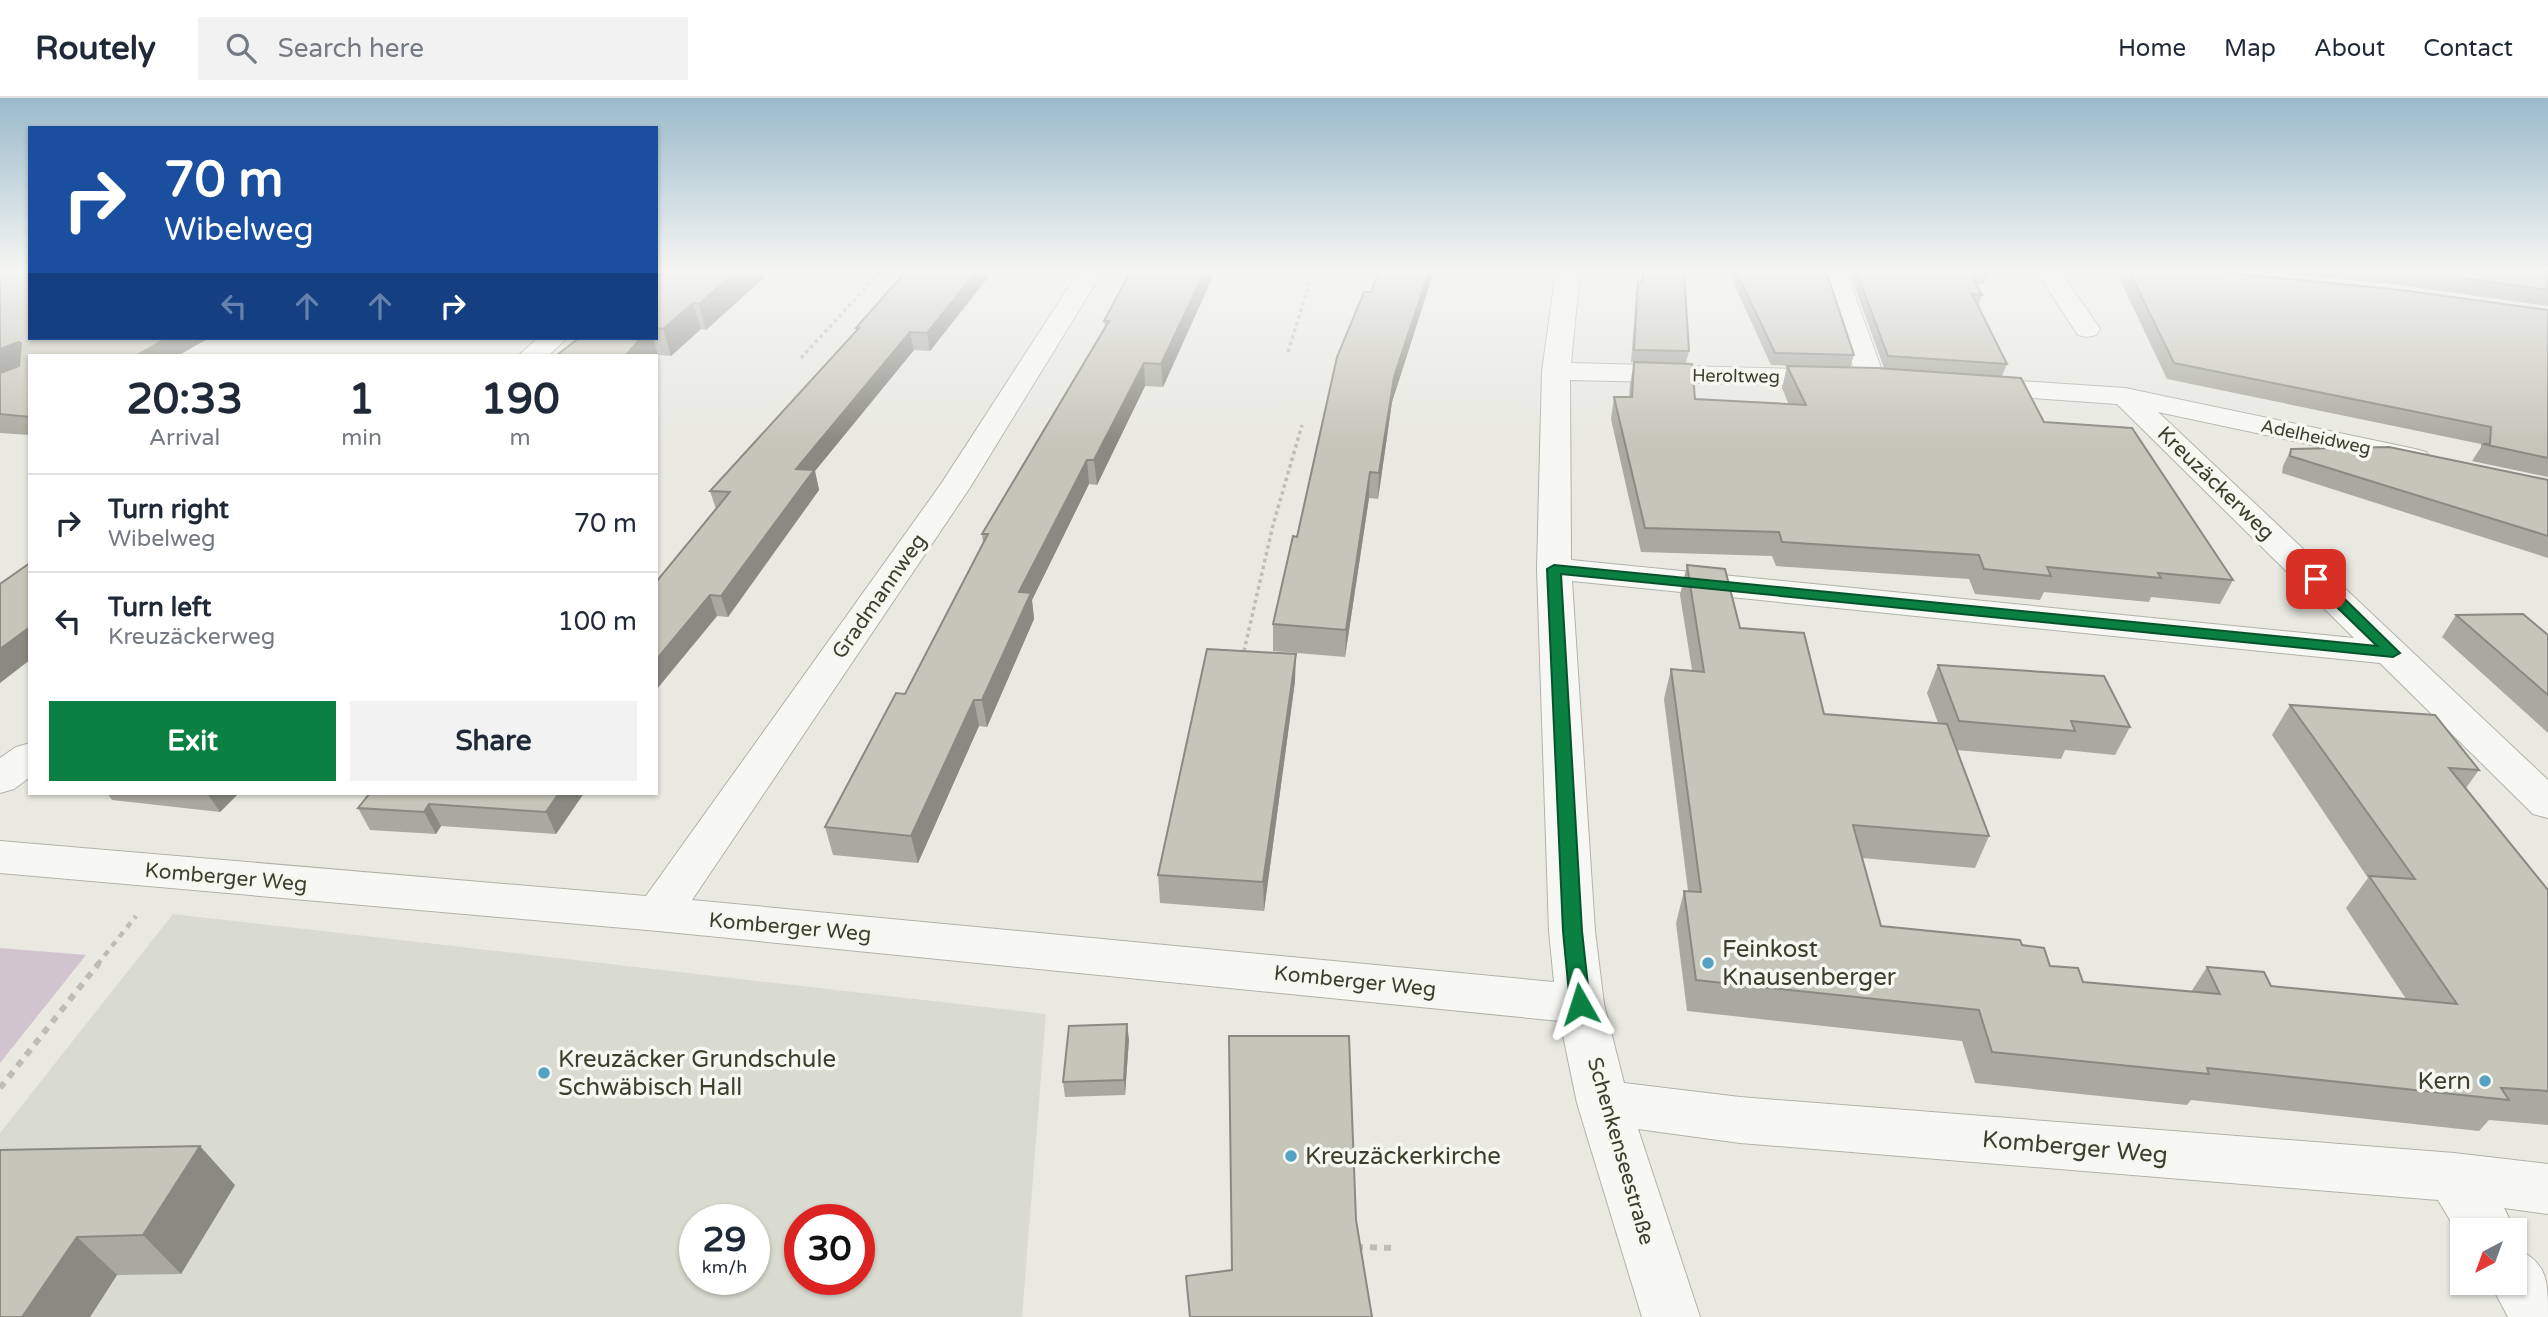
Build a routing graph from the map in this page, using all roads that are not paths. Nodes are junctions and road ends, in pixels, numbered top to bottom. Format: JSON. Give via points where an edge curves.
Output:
{"nodes":[{"id":1,"x":1055,"y":328,"type":"edge"},
{"id":2,"x":1561,"y":328,"type":"edge"},
{"id":3,"x":1861,"y":328,"type":"edge"},
{"id":4,"x":551,"y":340,"type":"edge"},
{"id":5,"x":533,"y":354,"type":"edge"},
{"id":6,"x":1556,"y":371,"type":"junction"},
{"id":7,"x":1951,"y":384,"type":"edge"},
{"id":8,"x":2125,"y":396,"type":"junction"},
{"id":9,"x":2437,"y":463,"type":"edge"},
{"id":10,"x":1554,"y":569,"type":"junction"},
{"id":11,"x":2393,"y":653,"type":"junction"},
{"id":12,"x":28,"y":758,"type":"edge"},
{"id":13,"x":0,"y":779,"type":"edge"},
{"id":14,"x":2548,"y":804,"type":"edge"},
{"id":15,"x":0,"y":857,"type":"edge"},
{"id":16,"x":658,"y":914,"type":"junction"},
{"id":17,"x":1580,"y":1004,"type":"junction"},
{"id":18,"x":1602,"y":1103,"type":"junction"},
{"id":19,"x":2454,"y":1177,"type":"junction"},
{"id":20,"x":2548,"y":1189,"type":"edge"},
{"id":21,"x":2480,"y":1218,"type":"edge"},
{"id":22,"x":2527,"y":1294,"type":"edge"},
{"id":23,"x":1671,"y":1317,"type":"edge"},
{"id":24,"x":2541,"y":1317,"type":"edge"}],
"edges":[{"from":1,"to":16,"type":"street","name":"Gradmannweg","via":[[955,486]]},
{"from":2,"to":6,"type":"street","name":"Schenkenseestraße"},
{"from":3,"to":6,"type":"street","name":"Heroltweg","via":[[1884,380]]},
{"from":4,"to":5,"type":"street"},
{"from":6,"to":10,"type":"street","name":"Schenkenseestraße"},
{"from":7,"to":8,"type":"street"},
{"from":8,"to":9,"type":"street","name":"Adelheidweg"},
{"from":8,"to":11,"type":"street","name":"Kreuzäckerweg"},
{"from":10,"to":11,"type":"street"},
{"from":10,"to":17,"type":"street","name":"Schenkenseestraße","via":[[1572,931]]},
{"from":11,"to":14,"type":"street","name":"Kreuzäckerweg"},
{"from":12,"to":13,"type":"street"},
{"from":15,"to":16,"type":"street","name":"Komberger Weg"},
{"from":16,"to":17,"type":"street","name":"Komberger Weg"},
{"from":17,"to":18,"type":"street","name":"Schenkenseestraße"},
{"from":18,"to":19,"type":"street","name":"Komberger Weg","via":[[1754,1121]]},
{"from":18,"to":23,"type":"street","name":"Schenkenseestraße"},
{"from":19,"to":20,"type":"street","name":"Komberger Weg"},
{"from":19,"to":21,"type":"street"},
{"from":22,"to":24,"type":"street"}]}
